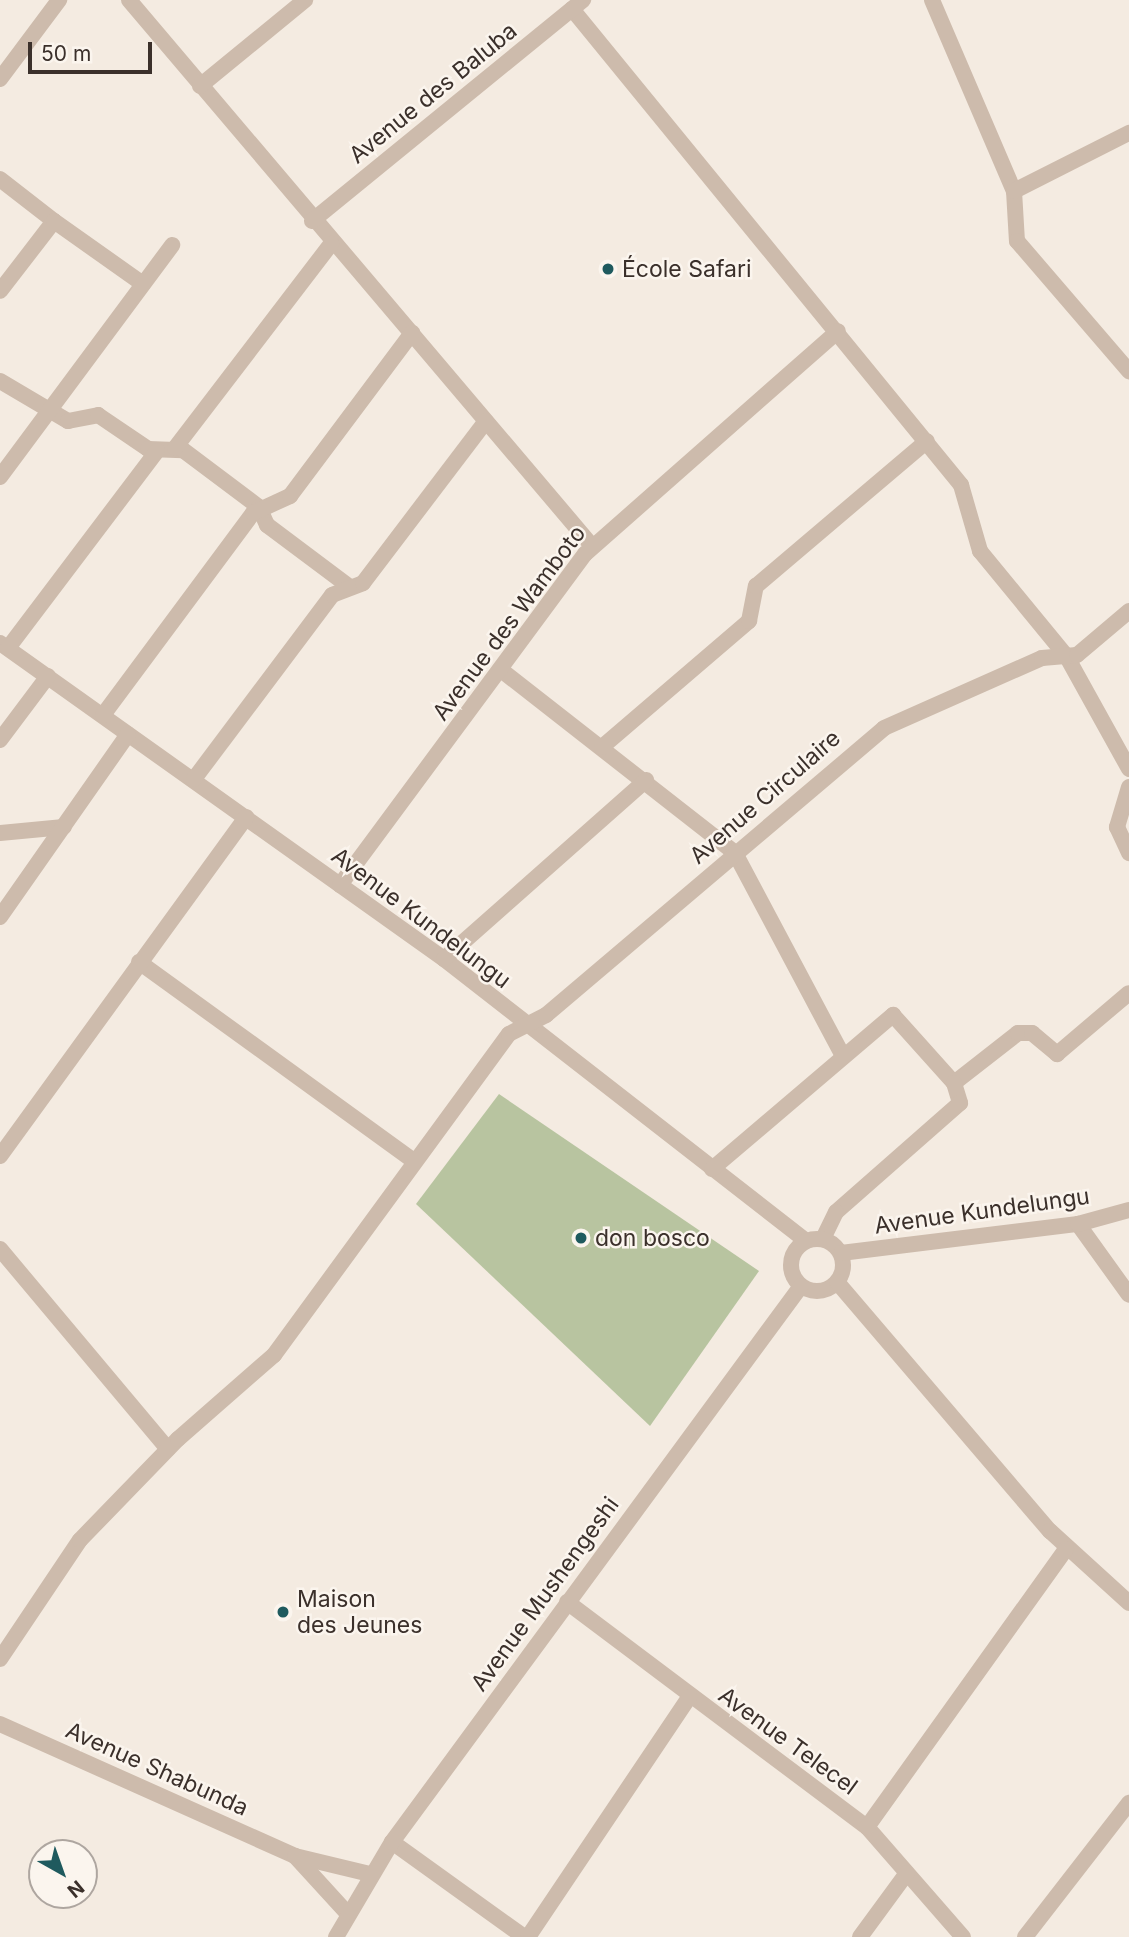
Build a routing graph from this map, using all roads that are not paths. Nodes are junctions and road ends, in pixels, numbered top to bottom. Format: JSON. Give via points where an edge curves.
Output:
{"nodes":[{"id":1,"x":59,"y":0,"type":"edge"},
{"id":2,"x":129,"y":0,"type":"edge"},
{"id":3,"x":304,"y":0,"type":"edge"},
{"id":4,"x":932,"y":0,"type":"edge"},
{"id":5,"x":577,"y":4,"type":"edge"},
{"id":6,"x":0,"y":79,"type":"edge"},
{"id":7,"x":200,"y":86,"type":"junction"},
{"id":8,"x":1129,"y":133,"type":"edge"},
{"id":9,"x":0,"y":179,"type":"edge"},
{"id":10,"x":1014,"y":191,"type":"junction"},
{"id":11,"x":54,"y":221,"type":"junction"},
{"id":12,"x":312,"y":221,"type":"junction"},
{"id":13,"x":172,"y":244,"type":"dead end"},
{"id":14,"x":331,"y":244,"type":"junction"},
{"id":15,"x":143,"y":284,"type":"junction"},
{"id":16,"x":0,"y":291,"type":"edge"},
{"id":17,"x":838,"y":331,"type":"junction"},
{"id":18,"x":412,"y":334,"type":"junction"},
{"id":19,"x":1129,"y":371,"type":"edge"},
{"id":20,"x":0,"y":381,"type":"edge"},
{"id":21,"x":51,"y":410,"type":"junction"},
{"id":22,"x":486,"y":421,"type":"junction"},
{"id":23,"x":927,"y":441,"type":"junction"},
{"id":24,"x":175,"y":448,"type":"junction"},
{"id":25,"x":157,"y":451,"type":"junction"},
{"id":26,"x":0,"y":477,"type":"edge"},
{"id":27,"x":259,"y":507,"type":"junction"},
{"id":28,"x":592,"y":546,"type":"junction"},
{"id":29,"x":350,"y":587,"type":"junction"},
{"id":30,"x":1129,"y":611,"type":"edge"},
{"id":31,"x":4,"y":645,"type":"edge"},
{"id":32,"x":1067,"y":657,"type":"junction"},
{"id":33,"x":501,"y":670,"type":"junction"},
{"id":34,"x":48,"y":676,"type":"junction"},
{"id":35,"x":103,"y":715,"type":"junction"},
{"id":36,"x":128,"y":734,"type":"junction"},
{"id":37,"x":0,"y":740,"type":"edge"},
{"id":38,"x":602,"y":747,"type":"junction"},
{"id":39,"x":1129,"y":764,"type":"edge"},
{"id":40,"x":194,"y":779,"type":"junction"},
{"id":41,"x":646,"y":780,"type":"junction"},
{"id":42,"x":1129,"y":787,"type":"edge"},
{"id":43,"x":246,"y":817,"type":"junction"},
{"id":44,"x":64,"y":827,"type":"junction"},
{"id":45,"x":0,"y":833,"type":"edge"},
{"id":46,"x":735,"y":853,"type":"junction"},
{"id":47,"x":1129,"y":853,"type":"edge"},
{"id":48,"x":340,"y":885,"type":"junction"},
{"id":49,"x":0,"y":917,"type":"edge"},
{"id":50,"x":444,"y":959,"type":"junction"},
{"id":51,"x":139,"y":962,"type":"junction"},
{"id":52,"x":1129,"y":993,"type":"edge"},
{"id":53,"x":522,"y":1023,"type":"junction"},
{"id":54,"x":842,"y":1054,"type":"junction"},
{"id":55,"x":954,"y":1083,"type":"junction"},
{"id":56,"x":0,"y":1156,"type":"edge"},
{"id":57,"x":413,"y":1160,"type":"junction"},
{"id":58,"x":712,"y":1169,"type":"junction"},
{"id":59,"x":1129,"y":1210,"type":"edge"},
{"id":60,"x":1078,"y":1224,"type":"junction"},
{"id":61,"x":823,"y":1239,"type":"junction"},
{"id":62,"x":806,"y":1241,"type":"junction"},
{"id":63,"x":0,"y":1250,"type":"edge"},
{"id":64,"x":841,"y":1253,"type":"junction"},
{"id":65,"x":838,"y":1282,"type":"junction"},
{"id":66,"x":801,"y":1286,"type":"junction"},
{"id":67,"x":1129,"y":1295,"type":"edge"},
{"id":68,"x":168,"y":1449,"type":"junction"},
{"id":69,"x":1066,"y":1549,"type":"junction"},
{"id":70,"x":567,"y":1602,"type":"junction"},
{"id":71,"x":1129,"y":1603,"type":"edge"},
{"id":72,"x":0,"y":1659,"type":"edge"},
{"id":73,"x":689,"y":1697,"type":"junction"},
{"id":74,"x":0,"y":1724,"type":"edge"},
{"id":75,"x":1129,"y":1803,"type":"edge"},
{"id":76,"x":867,"y":1827,"type":"junction"},
{"id":77,"x":392,"y":1842,"type":"junction"},
{"id":78,"x":295,"y":1856,"type":"junction"},
{"id":79,"x":907,"y":1873,"type":"junction"},
{"id":80,"x":370,"y":1874,"type":"junction"},
{"id":81,"x":347,"y":1913,"type":"junction"},
{"id":82,"x":336,"y":1937,"type":"edge"},
{"id":83,"x":526,"y":1937,"type":"edge"},
{"id":84,"x":860,"y":1937,"type":"edge"},
{"id":85,"x":963,"y":1937,"type":"edge"},
{"id":86,"x":1025,"y":1937,"type":"edge"}],
"edges":[{"from":1,"to":6,"type":"street"},
{"from":2,"to":7,"type":"street"},
{"from":3,"to":7,"type":"street"},
{"from":4,"to":10,"type":"street"},
{"from":5,"to":12,"type":"street","name":"Avenue des Baluba"},
{"from":5,"to":17,"type":"street"},
{"from":7,"to":12,"type":"street"},
{"from":8,"to":10,"type":"street"},
{"from":9,"to":11,"type":"street"},
{"from":10,"to":19,"type":"street","via":[[1017,241]]},
{"from":11,"to":15,"type":"street"},
{"from":11,"to":16,"type":"street"},
{"from":12,"to":14,"type":"street"},
{"from":13,"to":15,"type":"street"},
{"from":14,"to":18,"type":"street"},
{"from":14,"to":24,"type":"street"},
{"from":15,"to":21,"type":"street"},
{"from":17,"to":23,"type":"street"},
{"from":17,"to":28,"type":"street","name":"Avenue des Wamboto"},
{"from":18,"to":22,"type":"street"},
{"from":18,"to":27,"type":"street","via":[[290,496]]},
{"from":20,"to":21,"type":"street"},
{"from":21,"to":25,"type":"street","via":[[71,422],[98,415]]},
{"from":21,"to":26,"type":"street"},
{"from":22,"to":28,"type":"street"},
{"from":22,"to":29,"type":"street","via":[[363,583]]},
{"from":23,"to":32,"type":"street","via":[[966,492],[980,551]]},
{"from":23,"to":38,"type":"street","via":[[756,586],[749,621]]},
{"from":24,"to":25,"type":"street"},
{"from":24,"to":27,"type":"street"},
{"from":25,"to":31,"type":"street"},
{"from":27,"to":29,"type":"street","via":[[267,525]]},
{"from":27,"to":35,"type":"street"},
{"from":28,"to":33,"type":"street","name":"Avenue des Wamboto"},
{"from":29,"to":40,"type":"street","via":[[331,596]]},
{"from":30,"to":32,"type":"street"},
{"from":31,"to":34,"type":"street","name":"Avenue Kundelungu"},
{"from":32,"to":39,"type":"street"},
{"from":32,"to":46,"type":"street","name":"Avenue Circulaire","via":[[1042,658],[897,720]]},
{"from":33,"to":38,"type":"street"},
{"from":33,"to":48,"type":"street","name":"Avenue des Wamboto"},
{"from":34,"to":35,"type":"street","name":"Avenue Kundelungu"},
{"from":34,"to":37,"type":"street"},
{"from":35,"to":36,"type":"street","name":"Avenue Kundelungu"},
{"from":36,"to":40,"type":"street","name":"Avenue Kundelungu"},
{"from":36,"to":44,"type":"street"},
{"from":38,"to":41,"type":"street"},
{"from":40,"to":43,"type":"street","name":"Avenue Kundelungu"},
{"from":41,"to":46,"type":"street"},
{"from":41,"to":50,"type":"street"},
{"from":42,"to":47,"type":"street","via":[[1117,827]]},
{"from":43,"to":48,"type":"street","name":"Avenue Kundelungu"},
{"from":43,"to":51,"type":"street"},
{"from":44,"to":45,"type":"street"},
{"from":44,"to":49,"type":"street"},
{"from":46,"to":53,"type":"street","name":"Avenue Circulaire","via":[[547,1015]]},
{"from":46,"to":54,"type":"street"},
{"from":48,"to":50,"type":"street","name":"Avenue Kundelungu"},
{"from":50,"to":53,"type":"street","name":"Avenue Kundelungu"},
{"from":51,"to":56,"type":"street"},
{"from":51,"to":57,"type":"street"},
{"from":52,"to":55,"type":"street","via":[[1057,1054],[1032,1033],[1018,1033]]},
{"from":53,"to":57,"type":"street"},
{"from":53,"to":58,"type":"street","name":"Avenue Kundelungu"},
{"from":54,"to":55,"type":"street","via":[[893,1015]]},
{"from":54,"to":58,"type":"street"},
{"from":55,"to":61,"type":"street","via":[[961,1098],[954,1112],[836,1212]]},
{"from":57,"to":68,"type":"street","via":[[274,1355]]},
{"from":58,"to":62,"type":"street","name":"Avenue Kundelungu"},
{"from":59,"to":60,"type":"street","name":"Avenue Kundelungu"},
{"from":60,"to":64,"type":"street","name":"Avenue Kundelungu"},
{"from":60,"to":67,"type":"street"},
{"from":61,"to":62,"type":"street"},
{"from":61,"to":64,"type":"street"},
{"from":62,"to":66,"type":"street","via":[[791,1268]]},
{"from":63,"to":68,"type":"street"},
{"from":64,"to":65,"type":"street"},
{"from":65,"to":66,"type":"street","via":[[820,1291]]},
{"from":65,"to":69,"type":"street"},
{"from":66,"to":70,"type":"street","name":"Avenue Mushengeshi"},
{"from":68,"to":72,"type":"street","via":[[80,1540]]},
{"from":69,"to":71,"type":"street"},
{"from":69,"to":76,"type":"street"},
{"from":70,"to":73,"type":"street","name":"Avenue Telecel"},
{"from":70,"to":77,"type":"street","name":"Avenue Mushengeshi"},
{"from":73,"to":76,"type":"street","name":"Avenue Telecel"},
{"from":73,"to":83,"type":"street"},
{"from":74,"to":78,"type":"street","name":"Avenue Shabunda"},
{"from":75,"to":86,"type":"street"},
{"from":76,"to":79,"type":"street","name":"Avenue Telecel"},
{"from":77,"to":80,"type":"street","name":"Avenue Mushengeshi"},
{"from":77,"to":83,"type":"street"},
{"from":78,"to":80,"type":"street"},
{"from":78,"to":81,"type":"street"},
{"from":79,"to":84,"type":"street"},
{"from":79,"to":85,"type":"street","name":"Avenue Telecel"},
{"from":80,"to":81,"type":"street","name":"Avenue Mushengeshi"},
{"from":81,"to":82,"type":"street","name":"Avenue Mushengeshi"}]}
